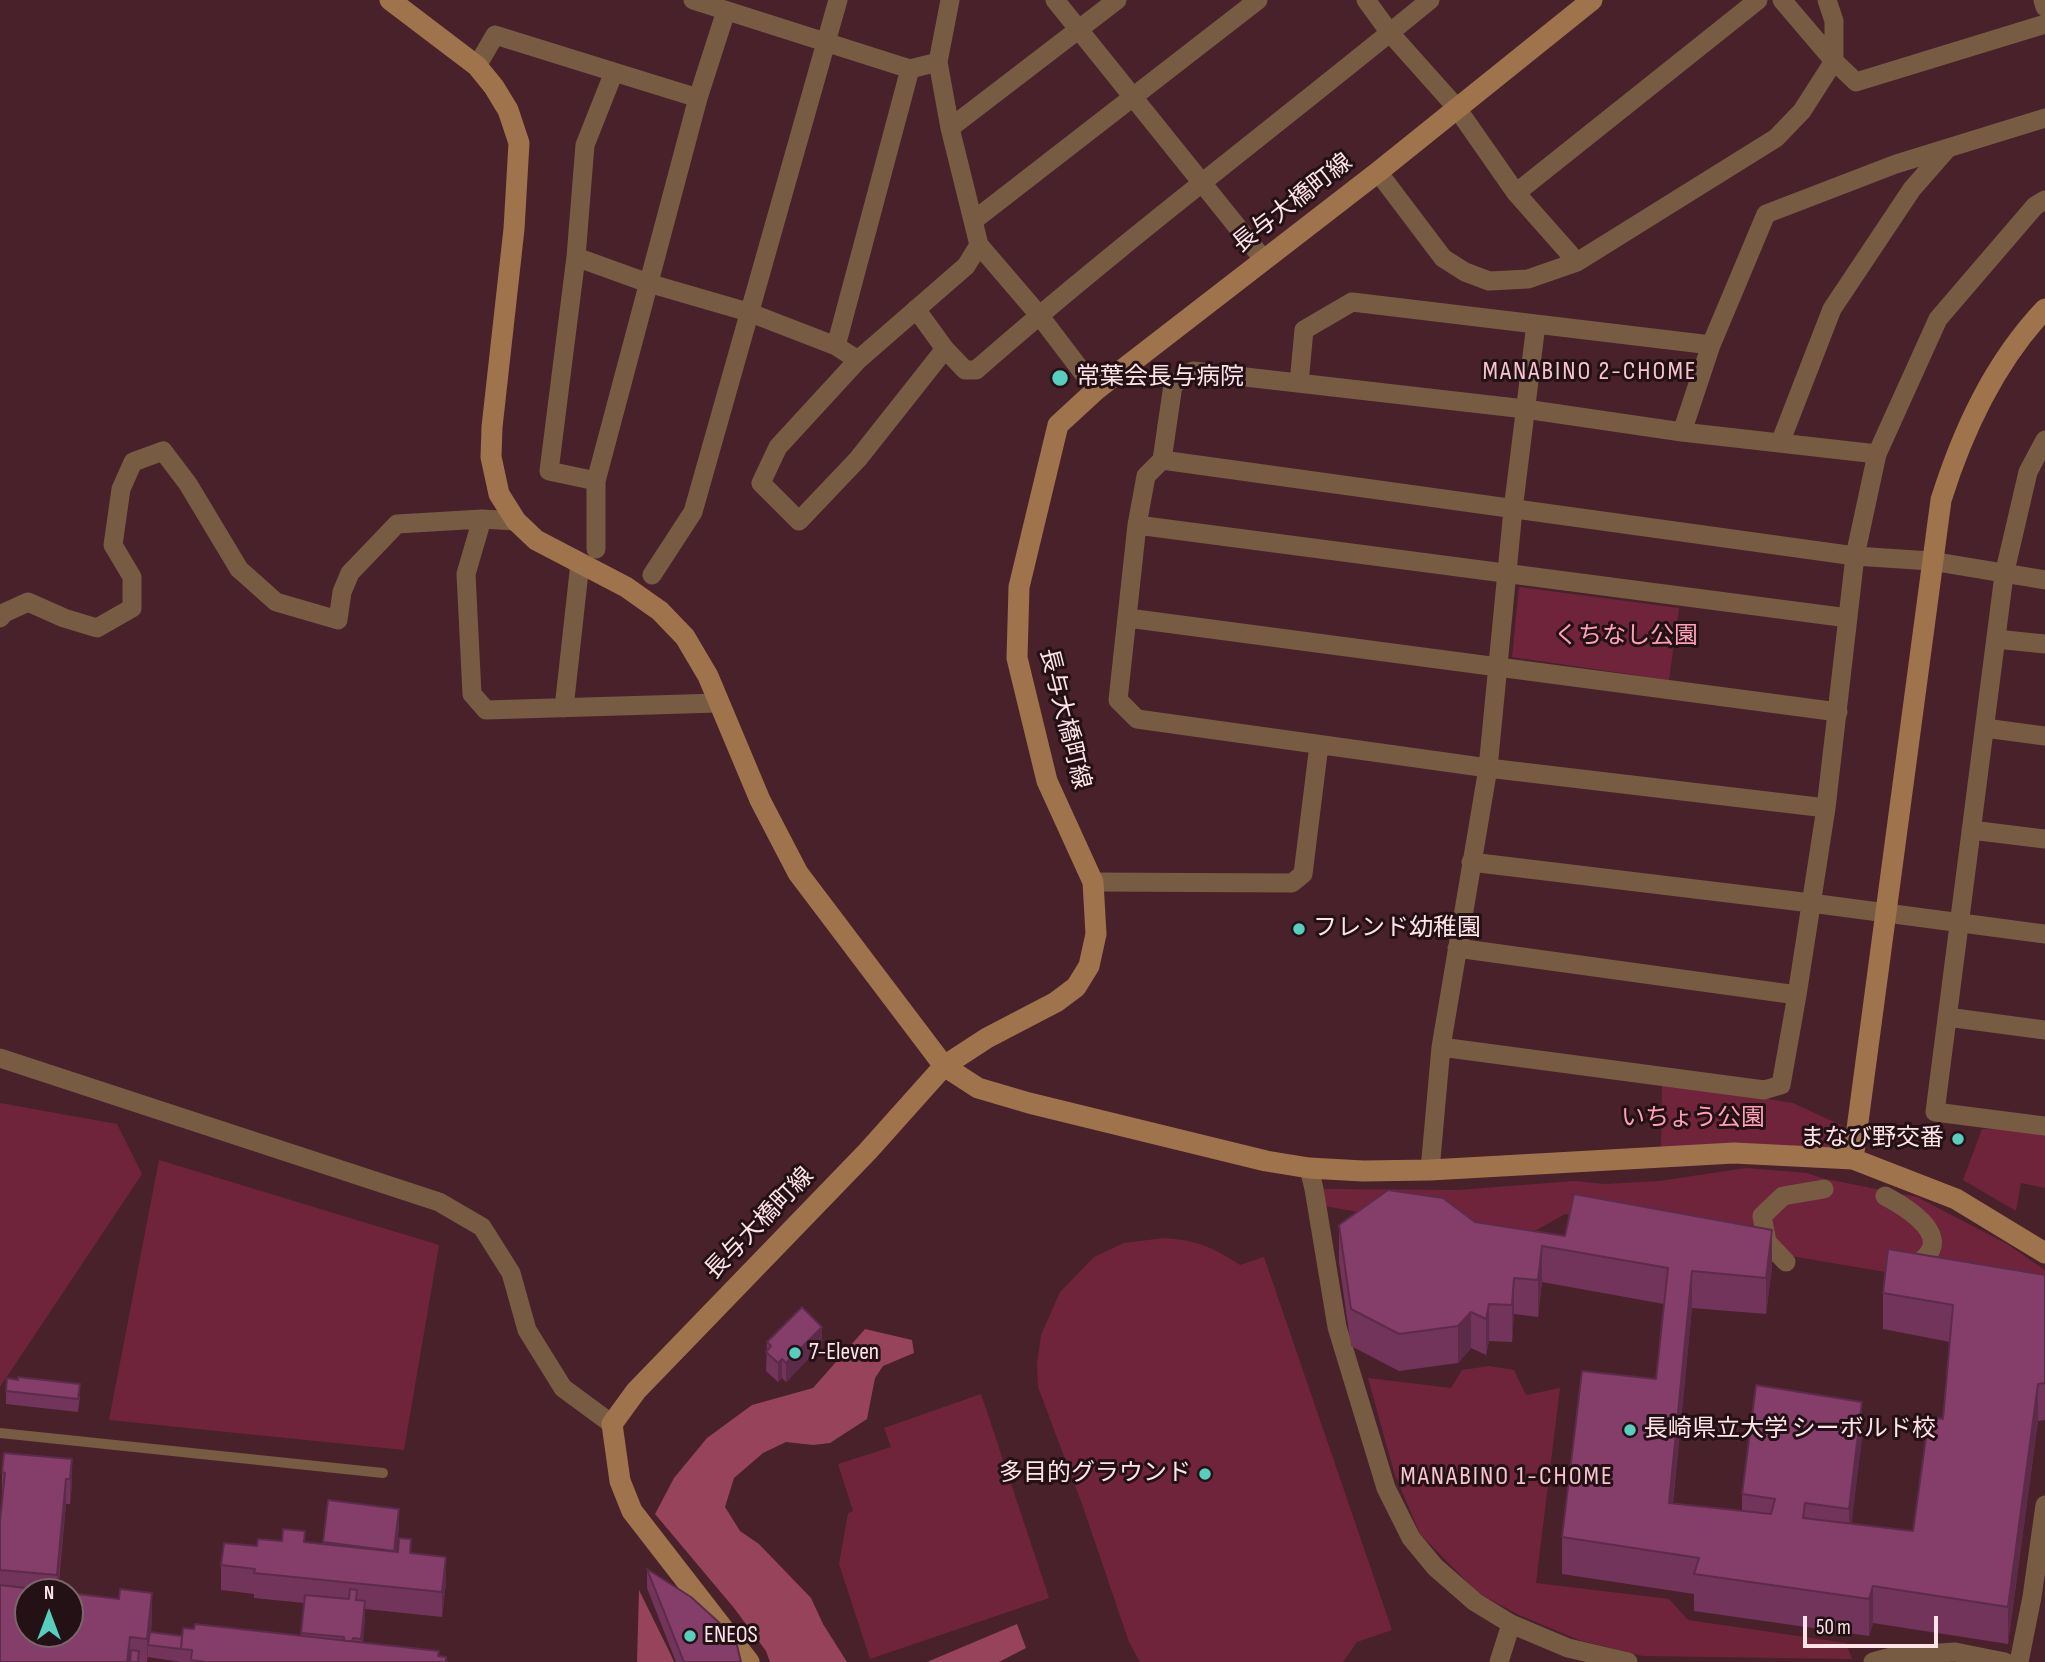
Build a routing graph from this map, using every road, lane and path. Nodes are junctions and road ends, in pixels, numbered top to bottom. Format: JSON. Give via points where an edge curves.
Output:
{"nodes":[{"id":1,"x":390,"y":0,"type":"edge"},
{"id":2,"x":693,"y":0,"type":"edge"},
{"id":3,"x":838,"y":0,"type":"edge"},
{"id":4,"x":950,"y":0,"type":"edge"},
{"id":5,"x":1055,"y":0,"type":"edge"},
{"id":6,"x":1117,"y":0,"type":"edge"},
{"id":7,"x":1258,"y":0,"type":"edge"},
{"id":8,"x":1366,"y":0,"type":"edge"},
{"id":9,"x":1430,"y":0,"type":"edge"},
{"id":10,"x":1592,"y":0,"type":"edge"},
{"id":11,"x":1758,"y":0,"type":"edge"},
{"id":12,"x":1782,"y":0,"type":"edge"},
{"id":13,"x":1827,"y":0,"type":"edge"},
{"id":14,"x":2043,"y":0,"type":"edge"},
{"id":15,"x":2045,"y":7,"type":"edge"},
{"id":16,"x":726,"y":11,"type":"junction"},
{"id":17,"x":2045,"y":24,"type":"edge"},
{"id":18,"x":1080,"y":30,"type":"junction"},
{"id":19,"x":1390,"y":33,"type":"junction"},
{"id":20,"x":827,"y":43,"type":"junction"},
{"id":21,"x":1834,"y":61,"type":"junction"},
{"id":22,"x":938,"y":62,"type":"junction"},
{"id":23,"x":477,"y":66,"type":"junction"},
{"id":24,"x":911,"y":69,"type":"junction"},
{"id":25,"x":614,"y":72,"type":"junction"},
{"id":26,"x":1133,"y":97,"type":"junction"},
{"id":27,"x":698,"y":98,"type":"junction"},
{"id":28,"x":1456,"y":107,"type":"junction"},
{"id":29,"x":2045,"y":118,"type":"edge"},
{"id":30,"x":950,"y":128,"type":"junction"},
{"id":31,"x":1949,"y":148,"type":"junction"},
{"id":32,"x":1896,"y":164,"type":"junction"},
{"id":33,"x":1378,"y":172,"type":"junction"},
{"id":34,"x":1200,"y":183,"type":"junction"},
{"id":35,"x":1912,"y":189,"type":"junction"},
{"id":36,"x":1517,"y":193,"type":"junction"},
{"id":37,"x":2045,"y":200,"type":"edge"},
{"id":38,"x":973,"y":221,"type":"junction"},
{"id":39,"x":979,"y":245,"type":"junction"},
{"id":40,"x":576,"y":257,"type":"junction"},
{"id":41,"x":1264,"y":260,"type":"junction"},
{"id":42,"x":1577,"y":262,"type":"junction"},
{"id":43,"x":648,"y":283,"type":"junction"},
{"id":44,"x":916,"y":309,"type":"junction"},
{"id":45,"x":2045,"y":309,"type":"edge"},
{"id":46,"x":748,"y":312,"type":"junction"},
{"id":47,"x":1039,"y":315,"type":"junction"},
{"id":48,"x":1536,"y":324,"type":"junction"},
{"id":49,"x":1711,"y":345,"type":"junction"},
{"id":50,"x":836,"y":346,"type":"junction"},
{"id":51,"x":945,"y":349,"type":"junction"},
{"id":52,"x":858,"y":360,"type":"junction"},
{"id":53,"x":1299,"y":383,"type":"junction"},
{"id":54,"x":1096,"y":390,"type":"junction"},
{"id":55,"x":1525,"y":410,"type":"junction"},
{"id":56,"x":1682,"y":432,"type":"junction"},
{"id":57,"x":2045,"y":440,"type":"edge"},
{"id":58,"x":1780,"y":443,"type":"junction"},
{"id":59,"x":1877,"y":454,"type":"junction"},
{"id":60,"x":1162,"y":460,"type":"junction"},
{"id":61,"x":2037,"y":473,"type":"edge"},
{"id":62,"x":596,"y":481,"type":"junction"},
{"id":63,"x":1513,"y":510,"type":"junction"},
{"id":64,"x":482,"y":519,"type":"junction"},
{"id":65,"x":516,"y":521,"type":"junction"},
{"id":66,"x":1137,"y":525,"type":"junction"},
{"id":67,"x":596,"y":549,"type":"dead end"},
{"id":68,"x":1855,"y":556,"type":"junction"},
{"id":69,"x":1931,"y":561,"type":"junction"},
{"id":70,"x":580,"y":564,"type":"junction"},
{"id":71,"x":652,"y":575,"type":"dead end"},
{"id":72,"x":1508,"y":575,"type":"junction"},
{"id":73,"x":2004,"y":575,"type":"junction"},
{"id":74,"x":2045,"y":580,"type":"edge"},
{"id":75,"x":0,"y":618,"type":"edge"},
{"id":76,"x":1128,"y":618,"type":"junction"},
{"id":77,"x":1848,"y":618,"type":"junction"},
{"id":78,"x":1996,"y":639,"type":"junction"},
{"id":79,"x":2045,"y":645,"type":"edge"},
{"id":80,"x":1499,"y":668,"type":"junction"},
{"id":81,"x":718,"y":703,"type":"junction"},
{"id":82,"x":564,"y":708,"type":"junction"},
{"id":83,"x":1838,"y":712,"type":"junction"},
{"id":84,"x":1984,"y":728,"type":"junction"},
{"id":85,"x":2045,"y":736,"type":"edge"},
{"id":86,"x":1320,"y":745,"type":"junction"},
{"id":87,"x":1488,"y":768,"type":"junction"},
{"id":88,"x":1826,"y":808,"type":"junction"},
{"id":89,"x":1971,"y":830,"type":"junction"},
{"id":90,"x":2045,"y":839,"type":"edge"},
{"id":91,"x":1471,"y":862,"type":"junction"},
{"id":92,"x":1093,"y":882,"type":"junction"},
{"id":93,"x":1811,"y":903,"type":"junction"},
{"id":94,"x":1886,"y":913,"type":"junction"},
{"id":95,"x":1958,"y":923,"type":"junction"},
{"id":96,"x":2045,"y":934,"type":"edge"},
{"id":97,"x":1457,"y":948,"type":"junction"},
{"id":98,"x":1797,"y":995,"type":"junction"},
{"id":99,"x":1947,"y":1017,"type":"junction"},
{"id":100,"x":2045,"y":1030,"type":"edge"},
{"id":101,"x":1441,"y":1047,"type":"junction"},
{"id":102,"x":0,"y":1058,"type":"edge"},
{"id":103,"x":944,"y":1066,"type":"junction"},
{"id":104,"x":2045,"y":1126,"type":"edge"},
{"id":105,"x":1853,"y":1159,"type":"junction"},
{"id":106,"x":1308,"y":1168,"type":"junction"},
{"id":107,"x":1430,"y":1170,"type":"junction"},
{"id":108,"x":1824,"y":1189,"type":"dead end"},
{"id":109,"x":1885,"y":1196,"type":"dead end"},
{"id":110,"x":2045,"y":1253,"type":"edge"},
{"id":111,"x":1786,"y":1262,"type":"dead end"},
{"id":112,"x":1890,"y":1276,"type":"edge"},
{"id":113,"x":612,"y":1424,"type":"junction"},
{"id":114,"x":0,"y":1433,"type":"edge"},
{"id":115,"x":383,"y":1473,"type":"dead end"},
{"id":116,"x":2045,"y":1505,"type":"edge"},
{"id":117,"x":1511,"y":1624,"type":"junction"},
{"id":118,"x":749,"y":1662,"type":"edge"},
{"id":119,"x":1499,"y":1662,"type":"edge"},
{"id":120,"x":1628,"y":1662,"type":"edge"},
{"id":121,"x":1873,"y":1662,"type":"edge"},
{"id":122,"x":2005,"y":1662,"type":"edge"},
{"id":123,"x":2019,"y":1662,"type":"edge"}],
"edges":[{"from":1,"to":23,"type":"street"},
{"from":2,"to":16,"type":"street"},
{"from":3,"to":20,"type":"street"},
{"from":4,"to":22,"type":"street"},
{"from":5,"to":18,"type":"street"},
{"from":6,"to":18,"type":"street"},
{"from":7,"to":26,"type":"street"},
{"from":8,"to":19,"type":"street"},
{"from":9,"to":19,"type":"street"},
{"from":10,"to":28,"type":"street","name":"長与大橋町線"},
{"from":11,"to":36,"type":"street"},
{"from":12,"to":21,"type":"street"},
{"from":13,"to":21,"type":"street","via":[[1834,21]]},
{"from":14,"to":15,"type":"street"},
{"from":16,"to":20,"type":"street"},
{"from":16,"to":27,"type":"street"},
{"from":17,"to":21,"type":"street","via":[[1856,82]]},
{"from":18,"to":26,"type":"street"},
{"from":18,"to":30,"type":"street"},
{"from":19,"to":28,"type":"street"},
{"from":19,"to":34,"type":"street"},
{"from":20,"to":24,"type":"street"},
{"from":20,"to":46,"type":"street"},
{"from":21,"to":42,"type":"street","via":[[1801,111],[1776,138]]},
{"from":22,"to":24,"type":"street"},
{"from":22,"to":30,"type":"street"},
{"from":23,"to":25,"type":"street","via":[[495,35]]},
{"from":23,"to":65,"type":"street","via":[[508,110],[519,143],[491,457],[499,494]]},
{"from":24,"to":50,"type":"street"},
{"from":25,"to":27,"type":"street"},
{"from":25,"to":40,"type":"street","via":[[585,145]]},
{"from":26,"to":34,"type":"street"},
{"from":26,"to":38,"type":"street"},
{"from":27,"to":43,"type":"street"},
{"from":28,"to":33,"type":"street","name":"長与大橋町線"},
{"from":28,"to":36,"type":"street"},
{"from":29,"to":31,"type":"street"},
{"from":30,"to":38,"type":"street"},
{"from":31,"to":32,"type":"street"},
{"from":31,"to":35,"type":"street"},
{"from":32,"to":35,"type":"street"},
{"from":32,"to":49,"type":"street","via":[[1766,214]]},
{"from":33,"to":41,"type":"street","name":"長与大橋町線"},
{"from":33,"to":42,"type":"street","via":[[1443,258],[1465,272],[1489,281],[1528,279]]},
{"from":34,"to":41,"type":"street"},
{"from":34,"to":47,"type":"street"},
{"from":35,"to":58,"type":"street","via":[[1832,309]]},
{"from":36,"to":42,"type":"street"},
{"from":37,"to":59,"type":"street","via":[[1938,319]]},
{"from":38,"to":39,"type":"street"},
{"from":39,"to":44,"type":"street","via":[[966,266]]},
{"from":39,"to":47,"type":"street"},
{"from":40,"to":43,"type":"street"},
{"from":40,"to":62,"type":"street","via":[[549,471]]},
{"from":41,"to":54,"type":"street","name":"長与大橋町線"},
{"from":43,"to":46,"type":"street"},
{"from":43,"to":62,"type":"street"},
{"from":44,"to":51,"type":"street"},
{"from":44,"to":52,"type":"street"},
{"from":45,"to":69,"type":"street","via":[[2012,349],[1975,409],[1941,500]]},
{"from":46,"to":50,"type":"street"},
{"from":46,"to":71,"type":"street","via":[[693,512]]},
{"from":47,"to":51,"type":"street","via":[[976,370],[965,370]]},
{"from":47,"to":54,"type":"street"},
{"from":48,"to":49,"type":"street"},
{"from":48,"to":53,"type":"street","via":[[1352,302],[1304,330]]},
{"from":48,"to":55,"type":"street"},
{"from":49,"to":56,"type":"street"},
{"from":50,"to":52,"type":"street"},
{"from":51,"to":52,"type":"street","via":[[858,459],[799,522],[761,483],[778,447]]},
{"from":53,"to":55,"type":"street"},
{"from":53,"to":60,"type":"street","via":[[1194,371],[1173,384]]},
{"from":54,"to":92,"type":"street","name":"長与大橋町線","via":[[1058,425],[1019,587],[1017,658],[1047,782]]},
{"from":55,"to":56,"type":"street"},
{"from":55,"to":63,"type":"street"},
{"from":56,"to":58,"type":"street"},
{"from":57,"to":61,"type":"street"},
{"from":58,"to":59,"type":"street"},
{"from":59,"to":68,"type":"street"},
{"from":60,"to":63,"type":"street"},
{"from":60,"to":66,"type":"street","via":[[1146,476]]},
{"from":61,"to":73,"type":"street"},
{"from":62,"to":67,"type":"street"},
{"from":63,"to":68,"type":"street"},
{"from":63,"to":72,"type":"street"},
{"from":64,"to":65,"type":"street"},
{"from":64,"to":75,"type":"street","via":[[397,524],[350,573],[338,620],[276,602],[239,569],[163,451],[133,462],[121,489],[113,545],[132,577],[132,608],[97,628],[28,602]]},
{"from":64,"to":82,"type":"street","via":[[466,574],[471,694],[486,710]]},
{"from":65,"to":70,"type":"street","via":[[536,540]]},
{"from":66,"to":72,"type":"street"},
{"from":66,"to":76,"type":"street"},
{"from":68,"to":69,"type":"street"},
{"from":68,"to":77,"type":"street"},
{"from":69,"to":73,"type":"street"},
{"from":69,"to":94,"type":"street"},
{"from":70,"to":81,"type":"street","via":[[660,611],[685,637]]},
{"from":70,"to":82,"type":"street"},
{"from":72,"to":77,"type":"street"},
{"from":72,"to":80,"type":"street"},
{"from":73,"to":74,"type":"street"},
{"from":73,"to":78,"type":"street"},
{"from":76,"to":80,"type":"street"},
{"from":76,"to":86,"type":"street","via":[[1118,700],[1137,719]]},
{"from":77,"to":83,"type":"street"},
{"from":78,"to":79,"type":"street"},
{"from":78,"to":84,"type":"street"},
{"from":80,"to":83,"type":"street"},
{"from":80,"to":87,"type":"street"},
{"from":81,"to":82,"type":"street"},
{"from":81,"to":103,"type":"street","via":[[798,873]]},
{"from":83,"to":88,"type":"street"},
{"from":84,"to":85,"type":"street"},
{"from":84,"to":89,"type":"street"},
{"from":86,"to":87,"type":"street"},
{"from":86,"to":92,"type":"street","via":[[1303,874],[1292,883]]},
{"from":87,"to":88,"type":"street"},
{"from":87,"to":91,"type":"street"},
{"from":88,"to":93,"type":"street"},
{"from":89,"to":90,"type":"street"},
{"from":89,"to":95,"type":"street"},
{"from":91,"to":93,"type":"street"},
{"from":91,"to":97,"type":"street"},
{"from":92,"to":103,"type":"street","name":"長与大橋町線","via":[[1096,934],[1089,965],[1076,988]]},
{"from":93,"to":94,"type":"street"},
{"from":93,"to":98,"type":"street"},
{"from":94,"to":95,"type":"street"},
{"from":94,"to":105,"type":"street"},
{"from":95,"to":96,"type":"street"},
{"from":95,"to":99,"type":"street"},
{"from":97,"to":98,"type":"street"},
{"from":97,"to":101,"type":"street"},
{"from":98,"to":101,"type":"street","via":[[1781,1085],[1764,1090]]},
{"from":99,"to":100,"type":"street"},
{"from":99,"to":104,"type":"street","via":[[1935,1112]]},
{"from":101,"to":107,"type":"street"},
{"from":102,"to":113,"type":"street","via":[[439,1202],[482,1227],[511,1273],[527,1330],[563,1388]]},
{"from":103,"to":106,"type":"street","via":[[978,1088],[1029,1103]]},
{"from":103,"to":113,"type":"street","name":"長与大橋町線","via":[[636,1391]]},
{"from":105,"to":107,"type":"street","via":[[1734,1153]]},
{"from":105,"to":110,"type":"street","via":[[1956,1199]]},
{"from":106,"to":107,"type":"street"},
{"from":106,"to":117,"type":"street","via":[[1337,1327],[1386,1488],[1411,1538],[1435,1567],[1475,1602]]},
{"from":108,"to":111,"type":"street","via":[[1783,1196],[1762,1216],[1767,1242]]},
{"from":109,"to":112,"type":"street","via":[[1928,1226],[1933,1241],[1929,1253]]},
{"from":113,"to":118,"type":"street","via":[[620,1481],[632,1511]]},
{"from":114,"to":115,"type":"lane"},
{"from":116,"to":123,"type":"street"},
{"from":117,"to":119,"type":"street"},
{"from":117,"to":120,"type":"street","via":[[1569,1648]]},
{"from":121,"to":122,"type":"street","via":[[1955,1652]]}]}
